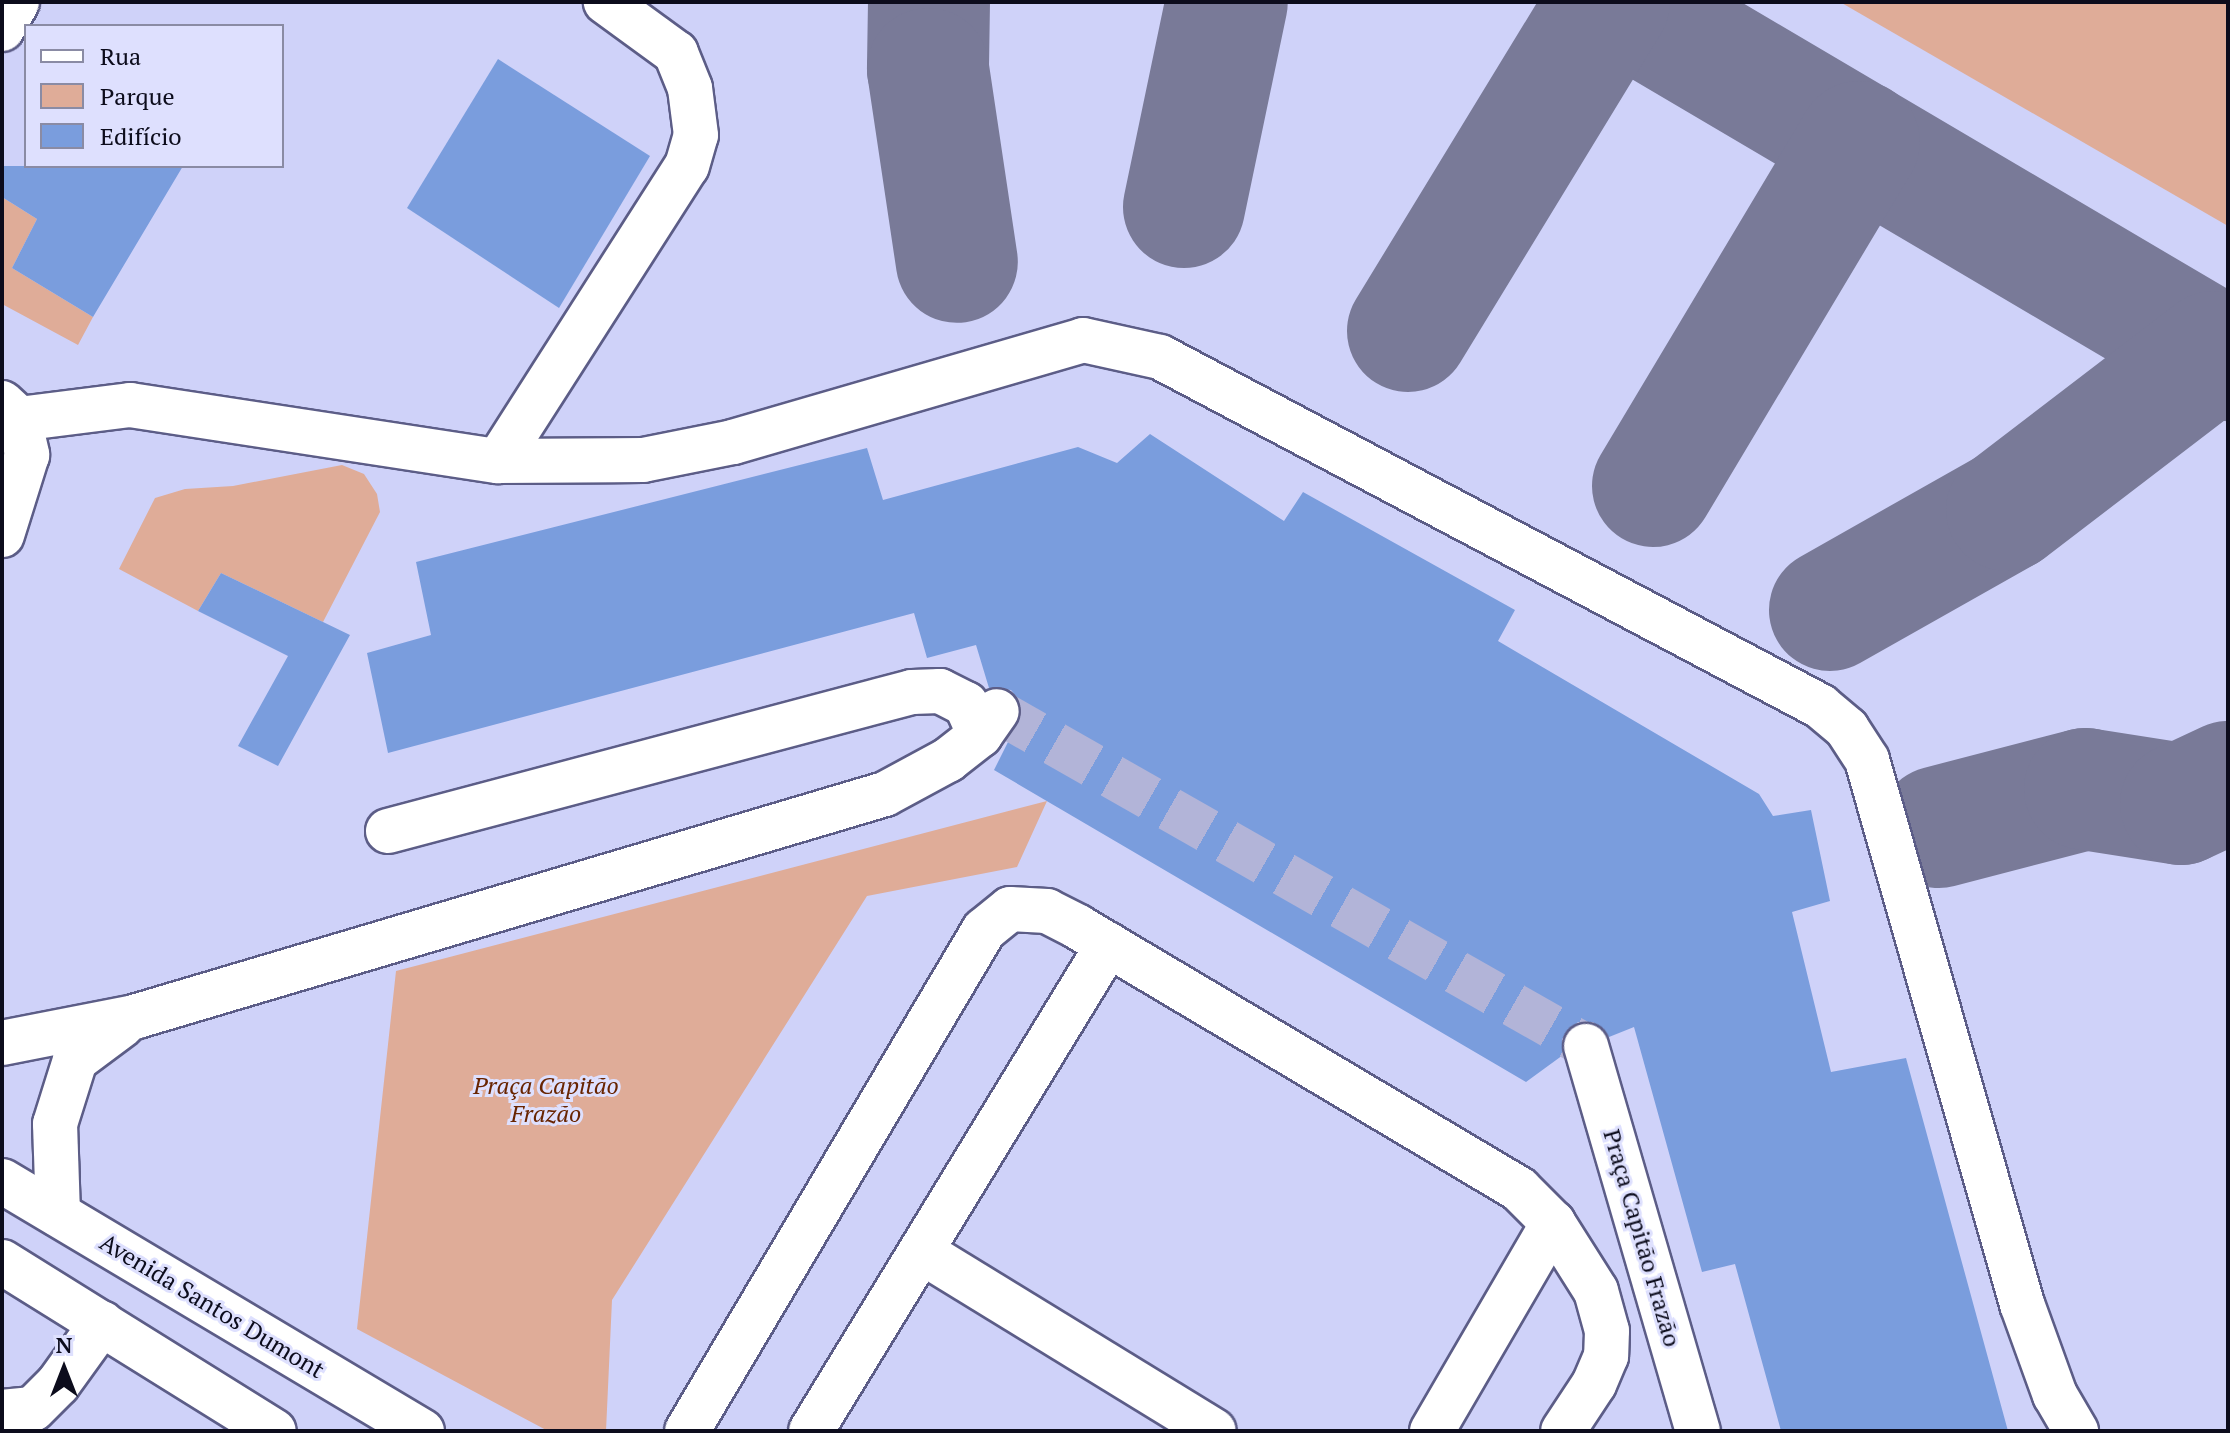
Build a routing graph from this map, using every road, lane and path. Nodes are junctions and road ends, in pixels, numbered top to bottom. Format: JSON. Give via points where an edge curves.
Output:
{"nodes":[{"id":1,"x":17,"y":2,"type":"edge"},
{"id":2,"x":606,"y":2,"type":"edge"},
{"id":3,"x":2,"y":29,"type":"edge"},
{"id":4,"x":10,"y":411,"type":"edge"},
{"id":5,"x":498,"y":461,"type":"junction"},
{"id":6,"x":2,"y":535,"type":"edge"},
{"id":7,"x":388,"y":831,"type":"dead end"},
{"id":8,"x":1108,"y":945,"type":"junction"},
{"id":9,"x":134,"y":1017,"type":"junction"},
{"id":10,"x":2,"y":1043,"type":"edge"},
{"id":11,"x":1586,"y":1046,"type":"tunnel mouth"},
{"id":12,"x":2,"y":1181,"type":"edge"},
{"id":13,"x":58,"y":1214,"type":"junction"},
{"id":14,"x":1553,"y":1223,"type":"junction"},
{"id":15,"x":922,"y":1252,"type":"junction"},
{"id":16,"x":14,"y":1269,"type":"edge"},
{"id":17,"x":102,"y":1323,"type":"junction"},
{"id":18,"x":2,"y":1412,"type":"edge"},
{"id":19,"x":274,"y":1431,"type":"edge"},
{"id":20,"x":422,"y":1431,"type":"edge"},
{"id":21,"x":687,"y":1431,"type":"edge"},
{"id":22,"x":811,"y":1431,"type":"edge"},
{"id":23,"x":1214,"y":1431,"type":"edge"},
{"id":24,"x":1432,"y":1431,"type":"edge"},
{"id":25,"x":1563,"y":1431,"type":"edge"},
{"id":26,"x":1698,"y":1431,"type":"edge"},
{"id":27,"x":2076,"y":1431,"type":"edge"}],
"edges":[{"from":1,"to":3,"type":"street"},
{"from":2,"to":5,"type":"street","via":[[676,53],[690,88],[696,135],[687,166]]},
{"from":4,"to":5,"type":"street","via":[[130,405]]},
{"from":4,"to":6,"type":"street","via":[[27,455]]},
{"from":5,"to":27,"type":"street","via":[[643,460],[733,442],[1048,348],[1083,340],[1124,346],[1160,357],[1820,706],[1847,729],[1867,760],[2022,1304],[2055,1395]]},
{"from":7,"to":9,"type":"street","via":[[912,692],[940,691],[988,723],[885,794]]},
{"from":8,"to":14,"type":"street","via":[[1519,1189]]},
{"from":8,"to":15,"type":"street"},
{"from":8,"to":21,"type":"street","via":[[1047,911],[1010,909],[984,930]]},
{"from":9,"to":10,"type":"street"},
{"from":9,"to":13,"type":"street","via":[[75,1060],[55,1124]]},
{"from":11,"to":26,"type":"street","name":"Praça Capitão Frazão"},
{"from":12,"to":13,"type":"street","name":"Avenida Santos Dumont"},
{"from":13,"to":16,"type":"street"},
{"from":13,"to":20,"type":"street","name":"Avenida Santos Dumont"},
{"from":14,"to":24,"type":"street"},
{"from":14,"to":25,"type":"street","via":[[1596,1291],[1607,1331],[1606,1356],[1594,1384]]},
{"from":15,"to":22,"type":"street"},
{"from":15,"to":23,"type":"street"},
{"from":16,"to":17,"type":"street"},
{"from":17,"to":18,"type":"street","via":[[33,1409]]},
{"from":17,"to":19,"type":"street"}]}
